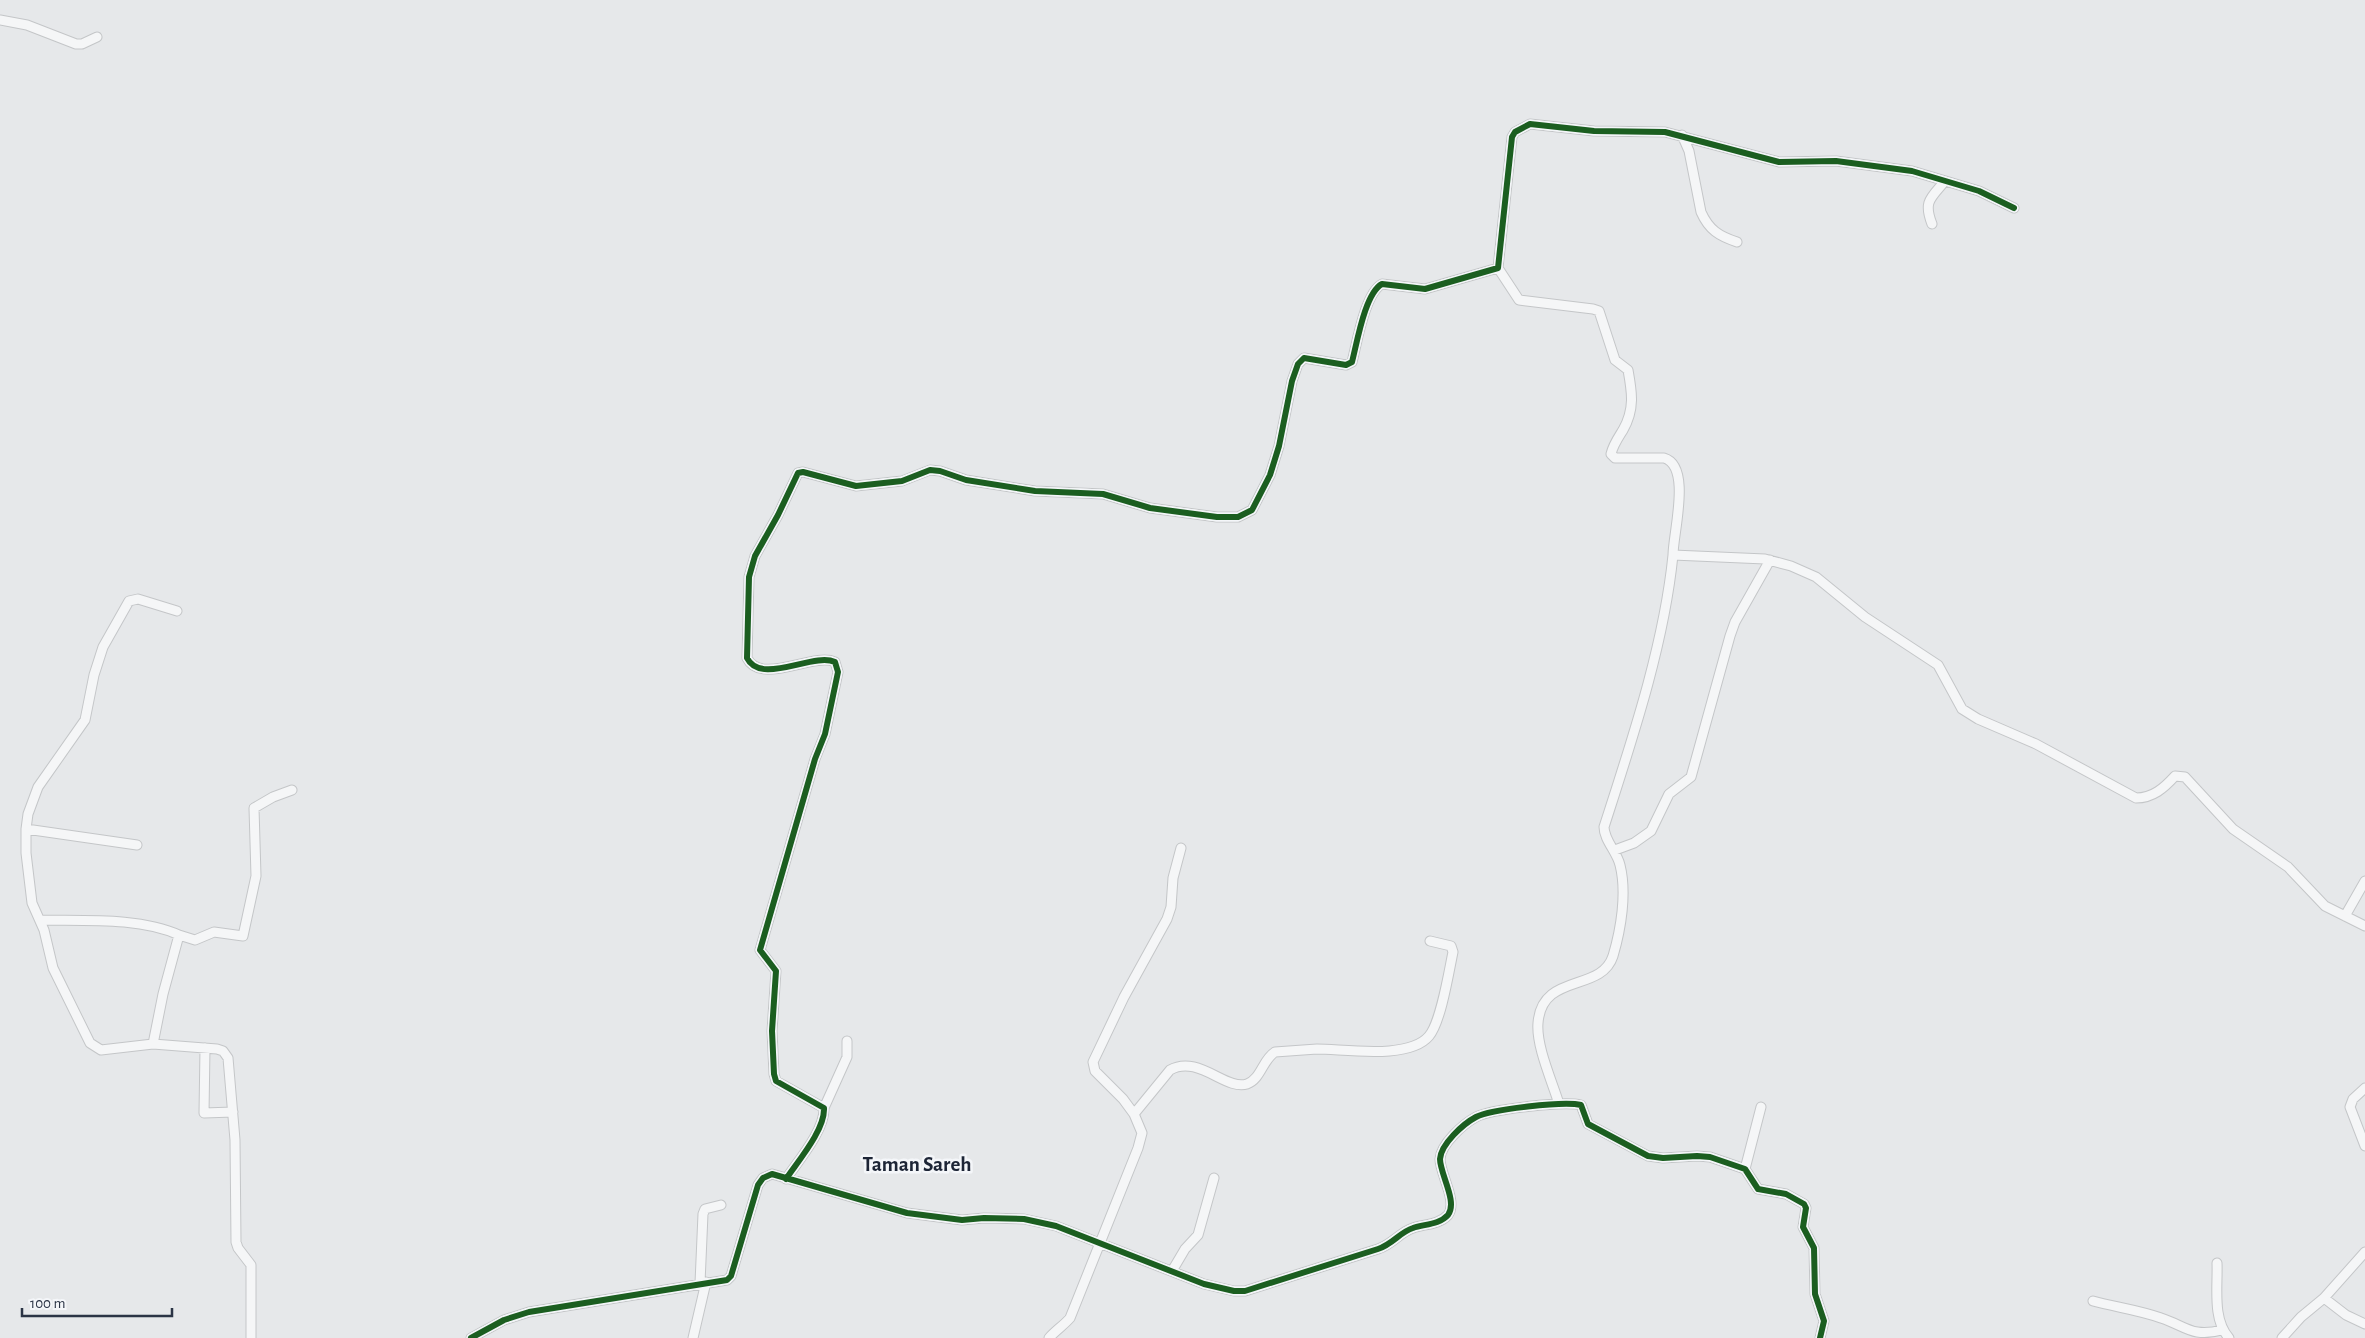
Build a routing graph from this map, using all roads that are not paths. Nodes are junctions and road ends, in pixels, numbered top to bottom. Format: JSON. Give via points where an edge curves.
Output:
{"nodes":[{"id":1,"x":0,"y":20,"type":"edge"},
{"id":2,"x":97,"y":37,"type":"dead end"},
{"id":3,"x":1682,"y":135,"type":"junction"},
{"id":4,"x":1945,"y":180,"type":"junction"},
{"id":5,"x":2014,"y":208,"type":"dead end"},
{"id":6,"x":1932,"y":224,"type":"dead end"},
{"id":7,"x":1737,"y":242,"type":"dead end"},
{"id":8,"x":1498,"y":268,"type":"junction"},
{"id":9,"x":1672,"y":554,"type":"junction"},
{"id":10,"x":1770,"y":560,"type":"junction"},
{"id":11,"x":177,"y":611,"type":"dead end"},
{"id":12,"x":292,"y":790,"type":"dead end"},
{"id":13,"x":26,"y":829,"type":"junction"},
{"id":14,"x":137,"y":844,"type":"dead end"},
{"id":15,"x":1181,"y":848,"type":"dead end"},
{"id":16,"x":1615,"y":850,"type":"junction"},
{"id":17,"x":2365,"y":881,"type":"edge"},
{"id":18,"x":2345,"y":916,"type":"junction"},
{"id":19,"x":40,"y":920,"type":"junction"},
{"id":20,"x":2365,"y":926,"type":"edge"},
{"id":21,"x":179,"y":935,"type":"junction"},
{"id":22,"x":1430,"y":941,"type":"dead end"},
{"id":23,"x":848,"y":1041,"type":"dead end"},
{"id":24,"x":153,"y":1044,"type":"junction"},
{"id":25,"x":205,"y":1048,"type":"junction"},
{"id":26,"x":2365,"y":1088,"type":"edge"},
{"id":27,"x":1559,"y":1104,"type":"junction"},
{"id":28,"x":1761,"y":1107,"type":"dead end"},
{"id":29,"x":824,"y":1108,"type":"junction"},
{"id":30,"x":233,"y":1112,"type":"junction"},
{"id":31,"x":1134,"y":1114,"type":"junction"},
{"id":32,"x":2365,"y":1146,"type":"edge"},
{"id":33,"x":1745,"y":1169,"type":"junction"},
{"id":34,"x":1214,"y":1178,"type":"dead end"},
{"id":35,"x":786,"y":1179,"type":"junction"},
{"id":36,"x":721,"y":1205,"type":"dead end"},
{"id":37,"x":1101,"y":1243,"type":"junction"},
{"id":38,"x":2365,"y":1252,"type":"edge"},
{"id":39,"x":2217,"y":1263,"type":"dead end"},
{"id":40,"x":1172,"y":1271,"type":"junction"},
{"id":41,"x":703,"y":1283,"type":"junction"},
{"id":42,"x":2324,"y":1298,"type":"junction"},
{"id":43,"x":2093,"y":1301,"type":"dead end"},
{"id":44,"x":2365,"y":1324,"type":"edge"},
{"id":45,"x":2222,"y":1330,"type":"junction"},
{"id":46,"x":251,"y":1338,"type":"edge"},
{"id":47,"x":471,"y":1338,"type":"edge"},
{"id":48,"x":693,"y":1338,"type":"edge"},
{"id":49,"x":1049,"y":1338,"type":"edge"},
{"id":50,"x":1820,"y":1338,"type":"edge"},
{"id":51,"x":2229,"y":1338,"type":"edge"},
{"id":52,"x":2282,"y":1338,"type":"edge"}],
"edges":[{"from":1,"to":2,"type":"street","via":[[27,25],[76,44]]},
{"from":3,"to":4,"type":"street","via":[[1779,162],[1836,161],[1912,171]]},
{"from":3,"to":7,"type":"street","via":[[1705,222],[1712,231]]},
{"from":3,"to":8,"type":"street","via":[[1530,124],[1514,132],[1509,152]]},
{"from":4,"to":5,"type":"street","via":[[1979,191]]},
{"from":4,"to":6,"type":"street","via":[[1928,204]]},
{"from":8,"to":9,"type":"street","via":[[1519,300],[1599,311],[1615,360],[1628,370],[1633,400],[1630,416],[1611,454],[1614,458],[1624,459],[1664,458],[1676,468],[1679,492]]},
{"from":8,"to":29,"type":"street","via":[[1425,289],[1382,284],[1370,299],[1352,362],[1346,365],[1300,360],[1270,475],[1252,510],[1238,516],[1150,508],[1104,494],[1035,491],[966,480],[930,470],[902,481],[856,486],[803,472],[795,476],[778,516],[755,556],[749,577],[747,658],[754,665],[767,668],[825,659],[834,662],[838,672],[825,734],[760,950],[776,971],[772,1031],[776,1081]]},
{"from":9,"to":10,"type":"street"},
{"from":9,"to":16,"type":"street","via":[[1669,592],[1656,649],[1604,827]]},
{"from":10,"to":16,"type":"street","via":[[1735,622],[1691,777],[1669,794],[1651,831],[1634,843]]},
{"from":10,"to":18,"type":"street","via":[[1816,577],[1865,617],[1938,665],[1962,709],[1978,719],[2036,744],[2136,798],[2145,798],[2163,789],[2175,776],[2185,777],[2233,829],[2288,867],[2325,906]]},
{"from":11,"to":13,"type":"street","via":[[138,599],[129,601],[103,647],[85,720],[38,787]]},
{"from":12,"to":21,"type":"street","via":[[254,808],[256,876],[243,936],[214,932],[195,940]]},
{"from":13,"to":14,"type":"street"},
{"from":13,"to":19,"type":"street","via":[[32,903]]},
{"from":15,"to":31,"type":"street","via":[[1167,919],[1093,1062],[1095,1072],[1124,1099]]},
{"from":16,"to":27,"type":"street","via":[[1621,866],[1623,892],[1612,958],[1606,968],[1592,977],[1559,988],[1541,1008],[1539,1038]]},
{"from":17,"to":18,"type":"street"},
{"from":18,"to":20,"type":"street"},
{"from":19,"to":21,"type":"street","via":[[146,926]]},
{"from":19,"to":24,"type":"street","via":[[55,974],[90,1043],[101,1050]]},
{"from":21,"to":24,"type":"street"},
{"from":22,"to":31,"type":"street","via":[[1451,946],[1453,952],[1439,1012],[1429,1037],[1406,1048],[1385,1052],[1318,1049],[1275,1052],[1248,1084],[1238,1085],[1188,1065],[1178,1065],[1170,1070]]},
{"from":23,"to":29,"type":"street","via":[[847,1057]]},
{"from":24,"to":25,"type":"street"},
{"from":25,"to":30,"type":"street","via":[[223,1051],[228,1058]]},
{"from":25,"to":30,"type":"street","via":[[204,1113]]},
{"from":26,"to":32,"type":"street","via":[[2353,1099],[2350,1107]]},
{"from":27,"to":33,"type":"street","via":[[1581,1105],[1588,1124],[1642,1154],[1663,1158],[1710,1157]]},
{"from":27,"to":40,"type":"street","via":[[1478,1116],[1464,1125],[1440,1158],[1450,1201],[1448,1215],[1406,1231],[1389,1245],[1245,1291],[1204,1284]]},
{"from":28,"to":33,"type":"street"},
{"from":29,"to":35,"type":"street","via":[[822,1123]]},
{"from":30,"to":46,"type":"street","via":[[236,1242],[251,1264]]},
{"from":31,"to":37,"type":"street","via":[[1141,1137]]},
{"from":33,"to":50,"type":"street","via":[[1758,1188],[1786,1194],[1805,1206],[1803,1227],[1814,1248],[1815,1294],[1824,1321]]},
{"from":34,"to":40,"type":"street","via":[[1198,1235]]},
{"from":35,"to":37,"type":"street","via":[[907,1213],[962,1220],[1024,1219],[1056,1226]]},
{"from":35,"to":41,"type":"street","via":[[772,1174],[760,1182],[731,1276],[727,1280]]},
{"from":36,"to":41,"type":"street","via":[[705,1209],[703,1214]]},
{"from":37,"to":40,"type":"street"},
{"from":37,"to":49,"type":"street","via":[[1070,1318]]},
{"from":38,"to":42,"type":"street"},
{"from":39,"to":45,"type":"street"},
{"from":41,"to":47,"type":"street","via":[[529,1312],[504,1320]]},
{"from":41,"to":48,"type":"street"},
{"from":42,"to":44,"type":"street","via":[[2346,1315]]},
{"from":42,"to":52,"type":"street"},
{"from":43,"to":45,"type":"street","via":[[2162,1318],[2188,1332],[2210,1335]]},
{"from":45,"to":51,"type":"street"}]}
